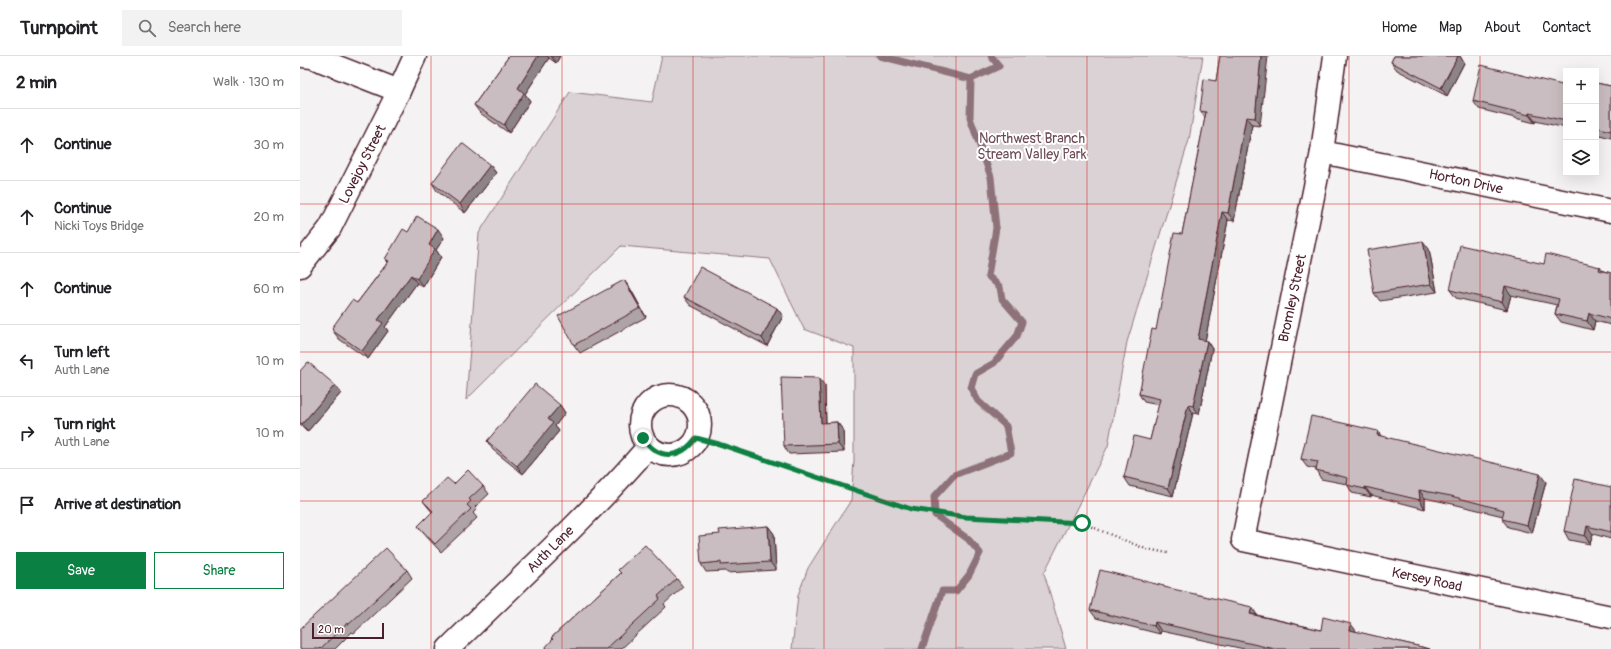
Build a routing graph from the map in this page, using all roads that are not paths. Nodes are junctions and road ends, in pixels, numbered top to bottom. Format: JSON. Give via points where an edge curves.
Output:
{"nodes":[{"id":1,"x":303,"y":56,"type":"edge"},
{"id":2,"x":415,"y":56,"type":"edge"},
{"id":3,"x":1335,"y":56,"type":"edge"},
{"id":4,"x":399,"y":91,"type":"junction"},
{"id":5,"x":1322,"y":152,"type":"junction"},
{"id":6,"x":1611,"y":211,"type":"edge"},
{"id":7,"x":300,"y":266,"type":"edge"},
{"id":8,"x":649,"y":446,"type":"junction"},
{"id":9,"x":1243,"y":540,"type":"joint"},
{"id":10,"x":1611,"y":617,"type":"edge"},
{"id":11,"x":448,"y":649,"type":"edge"}],
"edges":[{"from":1,"to":4,"type":"street","via":[[312,57]]},
{"from":2,"to":4,"type":"street","name":"Lovejoy Street"},
{"from":3,"to":5,"type":"street","name":"Bromley Street"},
{"from":4,"to":7,"type":"street","name":"Lovejoy Street","via":[[330,228]]},
{"from":5,"to":6,"type":"street","name":"Horton Drive"},
{"from":5,"to":9,"type":"street","name":"Bromley Street"},
{"from":8,"to":8,"type":"street","via":[[643,438],[640,417],[652,400],[672,395],[682,397],[690,403],[699,420],[699,430],[691,446],[683,452],[674,454],[656,452]]},
{"from":8,"to":11,"type":"street","name":"Auth Lane","via":[[592,507]]},
{"from":9,"to":10,"type":"street","name":"Kersey Road"}]}
